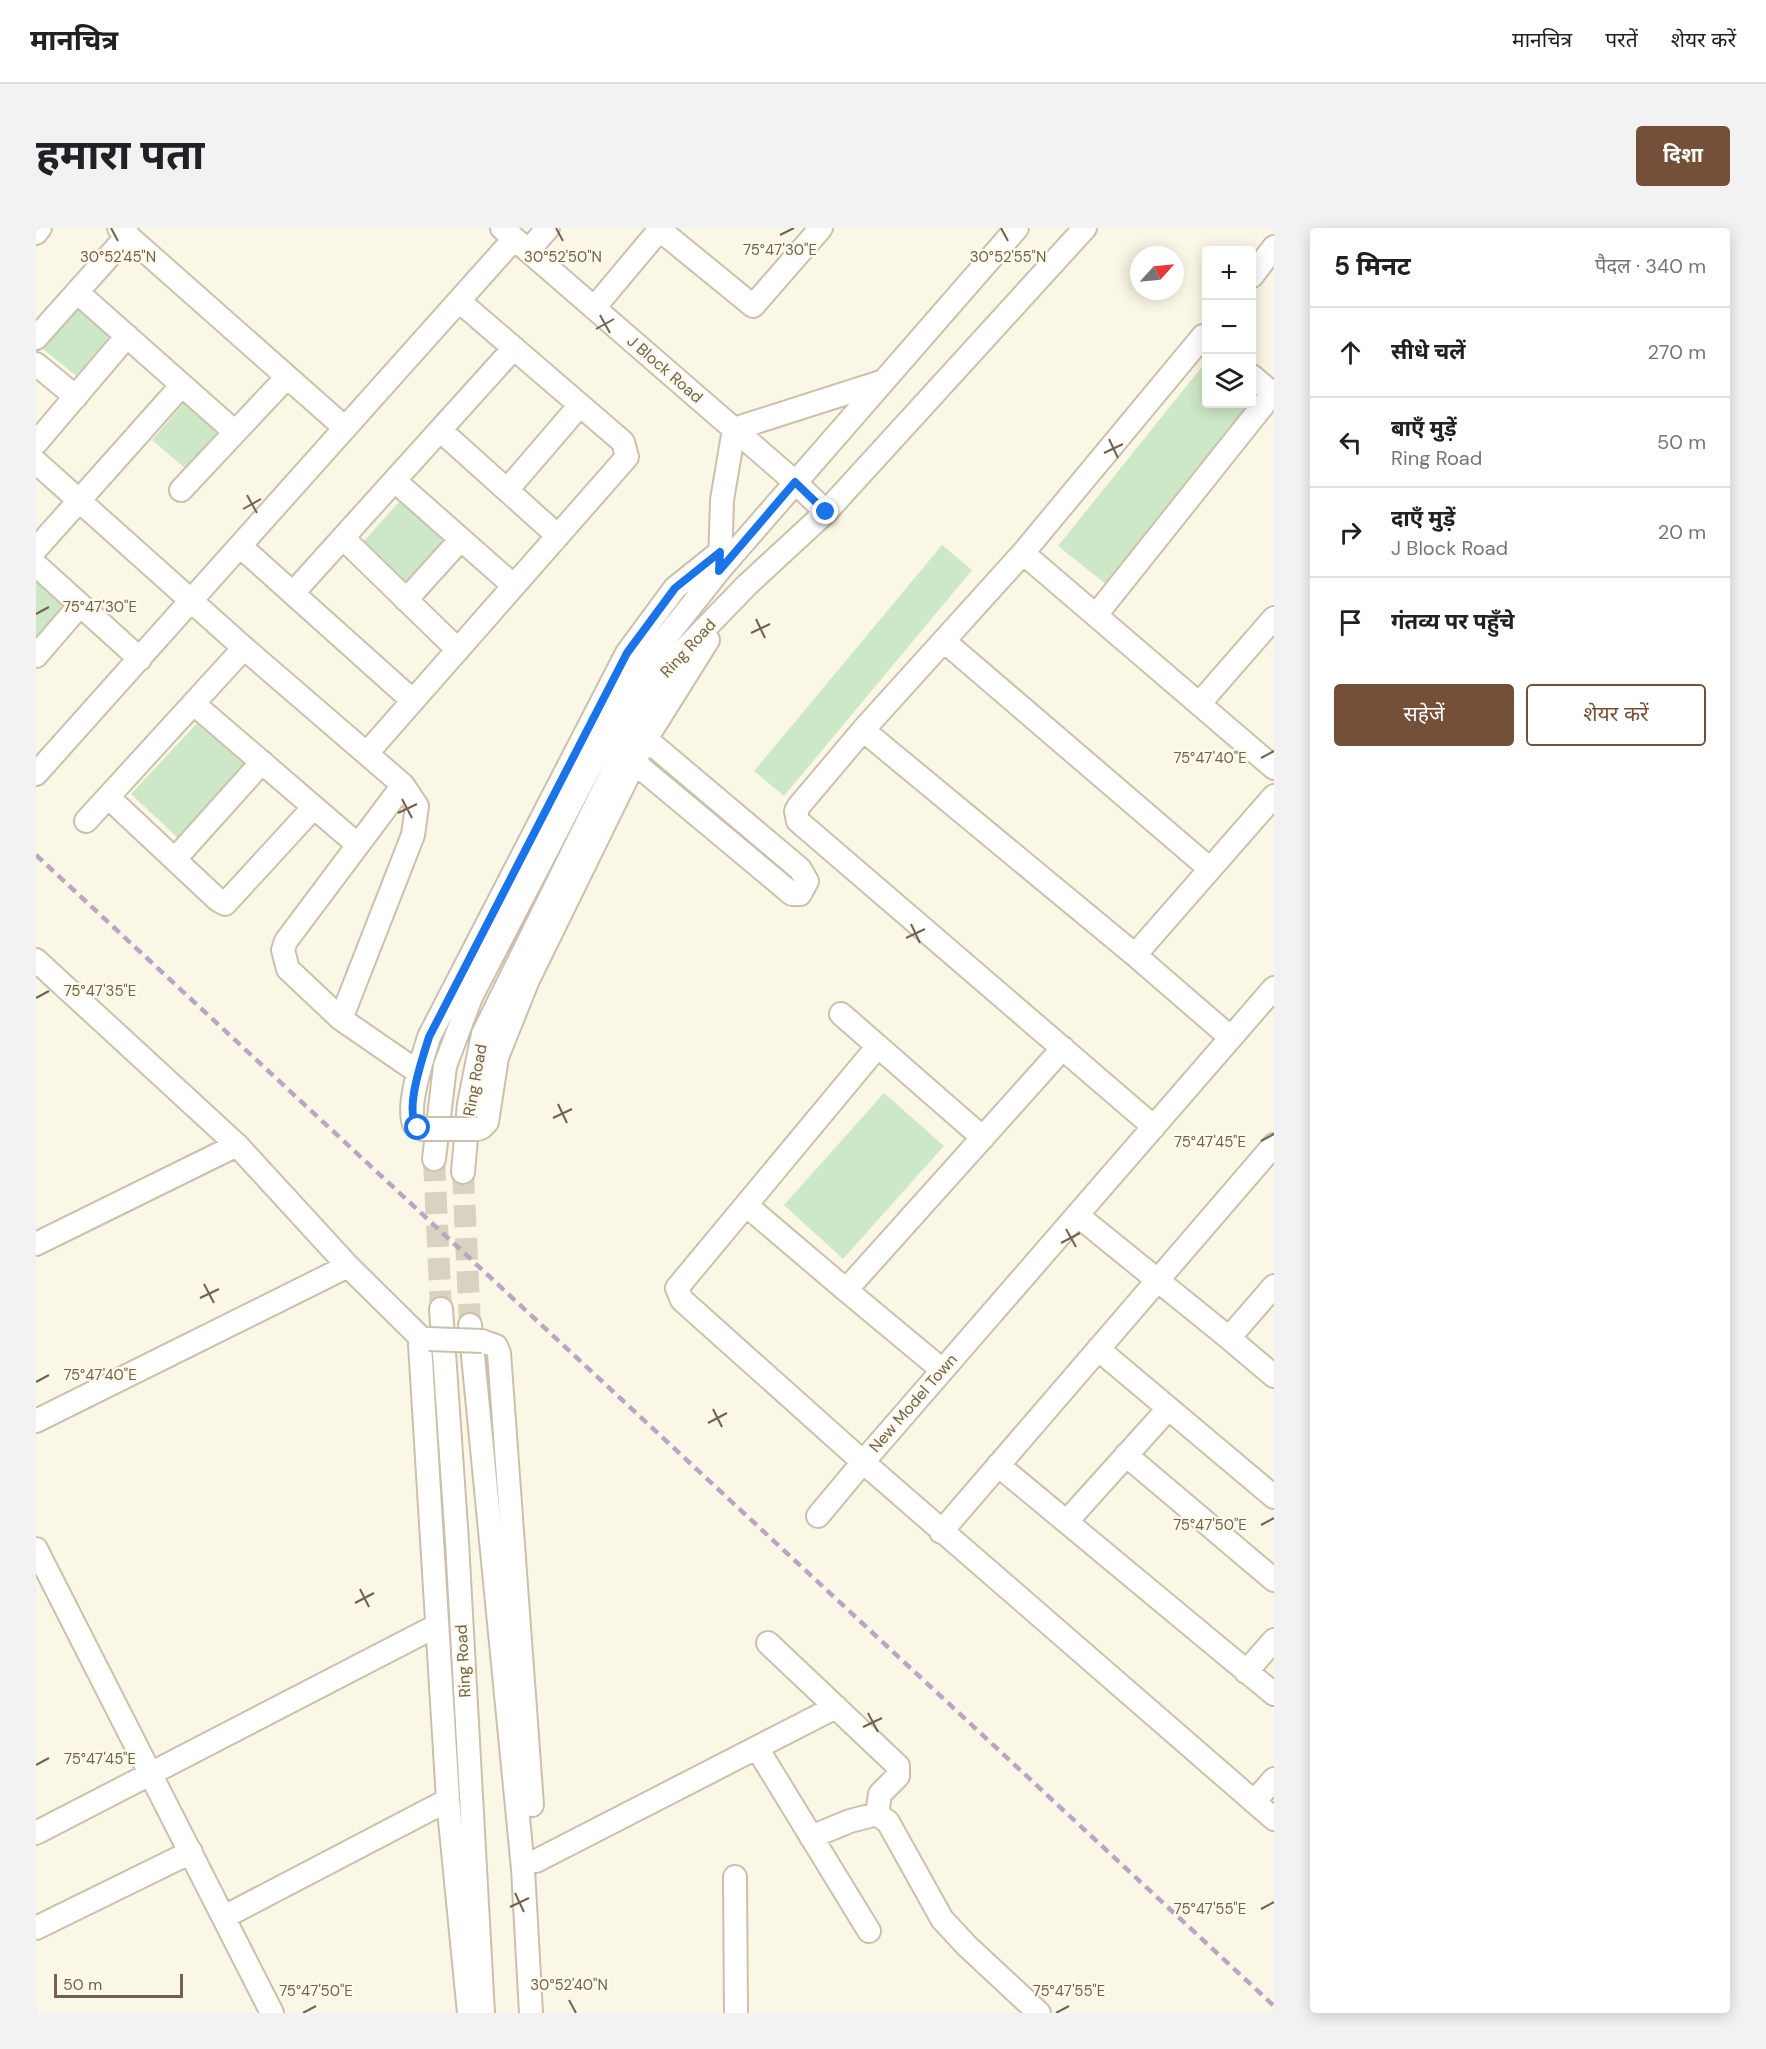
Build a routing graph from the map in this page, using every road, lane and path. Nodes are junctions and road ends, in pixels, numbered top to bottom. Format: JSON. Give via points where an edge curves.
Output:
{"nodes":[{"id":1,"x":40,"y":228,"type":"edge"},
{"id":2,"x":548,"y":228,"type":"edge"},
{"id":3,"x":1017,"y":228,"type":"edge"},
{"id":4,"x":1084,"y":228,"type":"edge"},
{"id":5,"x":660,"y":229,"type":"edge"},
{"id":6,"x":814,"y":230,"type":"edge"},
{"id":7,"x":36,"y":232,"type":"edge"},
{"id":8,"x":124,"y":232,"type":"edge"},
{"id":9,"x":515,"y":239,"type":"edge"},
{"id":10,"x":1274,"y":247,"type":"edge"},
{"id":11,"x":1256,"y":270,"type":"edge"},
{"id":12,"x":77,"y":292,"type":"junction"},
{"id":13,"x":459,"y":301,"type":"junction"},
{"id":14,"x":594,"y":308,"type":"junction"},
{"id":15,"x":127,"y":336,"type":"junction"},
{"id":16,"x":36,"y":338,"type":"edge"},
{"id":17,"x":1202,"y":339,"type":"edge"},
{"id":18,"x":514,"y":348,"type":"junction"},
{"id":19,"x":36,"y":364,"type":"edge"},
{"id":20,"x":287,"y":377,"type":"junction"},
{"id":21,"x":1256,"y":380,"type":"edge"},
{"id":22,"x":882,"y":382,"type":"junction"},
{"id":23,"x":182,"y":385,"type":"junction"},
{"id":24,"x":1273,"y":394,"type":"edge"},
{"id":25,"x":76,"y":397,"type":"junction"},
{"id":26,"x":580,"y":405,"type":"junction"},
{"id":27,"x":345,"y":428,"type":"junction"},
{"id":28,"x":735,"y":429,"type":"junction"},
{"id":29,"x":440,"y":430,"type":"junction"},
{"id":30,"x":235,"y":432,"type":"junction"},
{"id":31,"x":36,"y":443,"type":"edge"},
{"id":32,"x":36,"y":462,"type":"edge"},
{"id":33,"x":394,"y":481,"type":"junction"},
{"id":34,"x":795,"y":482,"type":"junction"},
{"id":35,"x":181,"y":490,"type":"dead end"},
{"id":36,"x":507,"y":490,"type":"junction"},
{"id":37,"x":79,"y":500,"type":"junction"},
{"id":38,"x":826,"y":512,"type":"junction"},
{"id":39,"x":558,"y":536,"type":"junction"},
{"id":40,"x":343,"y":538,"type":"junction"},
{"id":41,"x":461,"y":539,"type":"junction"},
{"id":42,"x":240,"y":546,"type":"junction"},
{"id":43,"x":36,"y":549,"type":"edge"},
{"id":44,"x":1023,"y":554,"type":"junction"},
{"id":45,"x":720,"y":561,"type":"junction"},
{"id":46,"x":36,"y":565,"type":"edge"},
{"id":47,"x":747,"y":585,"type":"junction"},
{"id":48,"x":514,"y":586,"type":"junction"},
{"id":49,"x":293,"y":593,"type":"junction"},
{"id":50,"x":191,"y":600,"type":"junction"},
{"id":51,"x":406,"y":600,"type":"junction"},
{"id":52,"x":80,"y":605,"type":"junction"},
{"id":53,"x":1096,"y":615,"type":"junction"},
{"id":54,"x":1274,"y":618,"type":"edge"},
{"id":55,"x":944,"y":641,"type":"junction"},
{"id":56,"x":244,"y":648,"type":"junction"},
{"id":57,"x":458,"y":650,"type":"junction"},
{"id":58,"x":36,"y":656,"type":"edge"},
{"id":59,"x":140,"y":659,"type":"junction"},
{"id":60,"x":413,"y":701,"type":"junction"},
{"id":61,"x":194,"y":704,"type":"junction"},
{"id":62,"x":1199,"y":704,"type":"junction"},
{"id":63,"x":863,"y":730,"type":"junction"},
{"id":64,"x":646,"y":739,"type":"junction"},
{"id":65,"x":368,"y":752,"type":"junction"},
{"id":66,"x":262,"y":762,"type":"junction"},
{"id":67,"x":635,"y":763,"type":"junction"},
{"id":68,"x":1274,"y":768,"type":"edge"},
{"id":69,"x":36,"y":774,"type":"edge"},
{"id":70,"x":403,"y":784,"type":"junction"},
{"id":71,"x":1274,"y":796,"type":"edge"},
{"id":72,"x":108,"y":797,"type":"junction"},
{"id":73,"x":314,"y":807,"type":"junction"},
{"id":74,"x":86,"y":821,"type":"dead end"},
{"id":75,"x":358,"y":845,"type":"junction"},
{"id":76,"x":175,"y":859,"type":"junction"},
{"id":77,"x":1210,"y":869,"type":"junction"},
{"id":78,"x":1135,"y":955,"type":"junction"},
{"id":79,"x":36,"y":960,"type":"edge"},
{"id":80,"x":1274,"y":988,"type":"edge"},
{"id":81,"x":841,"y":1014,"type":"dead end"},
{"id":82,"x":341,"y":1019,"type":"junction"},
{"id":83,"x":1231,"y":1038,"type":"junction"},
{"id":84,"x":878,"y":1046,"type":"junction"},
{"id":85,"x":1063,"y":1048,"type":"junction"},
{"id":86,"x":418,"y":1072,"type":"junction"},
{"id":87,"x":1154,"y":1127,"type":"junction"},
{"id":88,"x":983,"y":1138,"type":"junction"},
{"id":89,"x":237,"y":1145,"type":"junction"},
{"id":90,"x":1274,"y":1146,"type":"edge"},
{"id":91,"x":434,"y":1159,"type":"tunnel mouth"},
{"id":92,"x":463,"y":1172,"type":"tunnel mouth"},
{"id":93,"x":747,"y":1205,"type":"junction"},
{"id":94,"x":1077,"y":1215,"type":"junction"},
{"id":95,"x":36,"y":1244,"type":"edge"},
{"id":96,"x":348,"y":1266,"type":"junction"},
{"id":97,"x":1159,"y":1279,"type":"junction"},
{"id":98,"x":1274,"y":1286,"type":"edge"},
{"id":99,"x":846,"y":1290,"type":"junction"},
{"id":100,"x":441,"y":1309,"type":"tunnel mouth"},
{"id":101,"x":476,"y":1333,"type":"junction"},
{"id":102,"x":1229,"y":1338,"type":"junction"},
{"id":103,"x":426,"y":1339,"type":"junction"},
{"id":104,"x":1098,"y":1349,"type":"junction"},
{"id":105,"x":941,"y":1369,"type":"junction"},
{"id":106,"x":1274,"y":1376,"type":"edge"},
{"id":107,"x":1168,"y":1409,"type":"junction"},
{"id":108,"x":36,"y":1421,"type":"edge"},
{"id":109,"x":1126,"y":1455,"type":"junction"},
{"id":110,"x":862,"y":1462,"type":"junction"},
{"id":111,"x":998,"y":1465,"type":"junction"},
{"id":112,"x":1274,"y":1497,"type":"edge"},
{"id":113,"x":818,"y":1516,"type":"dead end"},
{"id":114,"x":1068,"y":1520,"type":"junction"},
{"id":115,"x":941,"y":1532,"type":"junction"},
{"id":116,"x":37,"y":1552,"type":"edge"},
{"id":117,"x":1274,"y":1580,"type":"edge"},
{"id":118,"x":436,"y":1626,"type":"junction"},
{"id":119,"x":1274,"y":1640,"type":"edge"},
{"id":120,"x":768,"y":1643,"type":"dead end"},
{"id":121,"x":1246,"y":1672,"type":"junction"},
{"id":122,"x":1274,"y":1694,"type":"edge"},
{"id":123,"x":836,"y":1707,"type":"junction"},
{"id":124,"x":757,"y":1748,"type":"junction"},
{"id":125,"x":150,"y":1773,"type":"junction"},
{"id":126,"x":1274,"y":1779,"type":"edge"},
{"id":127,"x":448,"y":1800,"type":"junction"},
{"id":128,"x":1254,"y":1803,"type":"junction"},
{"id":129,"x":877,"y":1814,"type":"junction"},
{"id":130,"x":1274,"y":1819,"type":"edge"},
{"id":131,"x":36,"y":1833,"type":"edge"},
{"id":132,"x":811,"y":1837,"type":"junction"},
{"id":133,"x":191,"y":1852,"type":"junction"},
{"id":134,"x":536,"y":1861,"type":"junction"},
{"id":135,"x":735,"y":1876,"type":"dead end"},
{"id":136,"x":224,"y":1917,"type":"junction"},
{"id":137,"x":36,"y":1928,"type":"edge"},
{"id":138,"x":869,"y":1931,"type":"dead end"},
{"id":139,"x":1025,"y":2010,"type":"edge"},
{"id":140,"x":272,"y":2013,"type":"edge"},
{"id":141,"x":469,"y":2013,"type":"edge"},
{"id":142,"x":483,"y":2013,"type":"edge"},
{"id":143,"x":531,"y":2013,"type":"edge"},
{"id":144,"x":545,"y":2013,"type":"edge"},
{"id":145,"x":736,"y":2013,"type":"edge"}],
"edges":[{"from":1,"to":7,"type":"street"},
{"from":2,"to":9,"type":"street"},
{"from":3,"to":22,"type":"street","name":"Ring Road"},
{"from":4,"to":38,"type":"street","name":"Ring Road"},
{"from":5,"to":6,"type":"street","via":[[753,306]]},
{"from":5,"to":14,"type":"street"},
{"from":8,"to":12,"type":"street"},
{"from":8,"to":20,"type":"street"},
{"from":9,"to":13,"type":"street"},
{"from":9,"to":14,"type":"street","name":"J Block Road"},
{"from":10,"to":11,"type":"street"},
{"from":12,"to":15,"type":"street"},
{"from":12,"to":16,"type":"street"},
{"from":13,"to":18,"type":"street"},
{"from":13,"to":27,"type":"street"},
{"from":14,"to":28,"type":"street","name":"J Block Road"},
{"from":15,"to":23,"type":"street"},
{"from":15,"to":25,"type":"street"},
{"from":17,"to":44,"type":"street"},
{"from":18,"to":26,"type":"street"},
{"from":18,"to":29,"type":"street"},
{"from":19,"to":25,"type":"street"},
{"from":20,"to":27,"type":"street"},
{"from":20,"to":30,"type":"street"},
{"from":21,"to":24,"type":"street"},
{"from":22,"to":28,"type":"street"},
{"from":22,"to":34,"type":"street","name":"Ring Road"},
{"from":23,"to":30,"type":"street"},
{"from":23,"to":37,"type":"street"},
{"from":24,"to":53,"type":"street"},
{"from":25,"to":31,"type":"street"},
{"from":26,"to":36,"type":"street"},
{"from":26,"to":39,"type":"street","via":[[623,442],[627,457]]},
{"from":27,"to":42,"type":"street"},
{"from":28,"to":34,"type":"street","name":"J Block Road"},
{"from":28,"to":45,"type":"street","via":[[722,500]]},
{"from":29,"to":33,"type":"street"},
{"from":29,"to":36,"type":"street"},
{"from":30,"to":35,"type":"street"},
{"from":32,"to":37,"type":"street"},
{"from":33,"to":40,"type":"street"},
{"from":33,"to":41,"type":"street"},
{"from":34,"to":38,"type":"street","name":"J Block Road"},
{"from":34,"to":45,"type":"street","name":"Ring Road"},
{"from":36,"to":39,"type":"street"},
{"from":37,"to":43,"type":"street"},
{"from":37,"to":50,"type":"street"},
{"from":38,"to":47,"type":"street","name":"Ring Road"},
{"from":39,"to":48,"type":"street"},
{"from":40,"to":49,"type":"street"},
{"from":40,"to":51,"type":"street"},
{"from":41,"to":48,"type":"street"},
{"from":41,"to":51,"type":"street"},
{"from":42,"to":49,"type":"street"},
{"from":42,"to":50,"type":"street"},
{"from":44,"to":53,"type":"street"},
{"from":44,"to":55,"type":"street"},
{"from":45,"to":86,"type":"street","via":[[675,588],[627,653],[429,1037]]},
{"from":45,"to":91,"type":"street","name":"Ring Road","via":[[640,670],[471,997],[445,1066]]},
{"from":46,"to":52,"type":"street"},
{"from":47,"to":64,"type":"street"},
{"from":47,"to":92,"type":"street","name":"Ring Road","via":[[660,675],[488,1023],[469,1104]]},
{"from":48,"to":57,"type":"street"},
{"from":49,"to":60,"type":"street"},
{"from":50,"to":56,"type":"street"},
{"from":50,"to":59,"type":"street"},
{"from":51,"to":57,"type":"street"},
{"from":52,"to":58,"type":"street"},
{"from":52,"to":59,"type":"street"},
{"from":53,"to":62,"type":"street"},
{"from":54,"to":62,"type":"street"},
{"from":55,"to":63,"type":"street"},
{"from":55,"to":77,"type":"street"},
{"from":56,"to":61,"type":"street"},
{"from":56,"to":65,"type":"street"},
{"from":57,"to":60,"type":"street"},
{"from":59,"to":69,"type":"street"},
{"from":60,"to":65,"type":"street"},
{"from":61,"to":66,"type":"street"},
{"from":61,"to":72,"type":"street"},
{"from":62,"to":68,"type":"street"},
{"from":63,"to":78,"type":"street"},
{"from":63,"to":85,"type":"street","via":[[799,806],[798,821]]},
{"from":64,"to":67,"type":"street"},
{"from":64,"to":67,"type":"street","via":[[800,869],[807,881],[806,888],[796,896],[792,894]]},
{"from":65,"to":70,"type":"street"},
{"from":66,"to":73,"type":"street"},
{"from":66,"to":76,"type":"street"},
{"from":67,"to":86,"type":"street","bridge":true,"via":[[528,980],[497,1056],[487,1122],[477,1129],[423,1130],[416,1126],[412,1114]]},
{"from":70,"to":75,"type":"street"},
{"from":70,"to":82,"type":"street","via":[[417,806],[415,827]]},
{"from":71,"to":77,"type":"street"},
{"from":72,"to":74,"type":"street"},
{"from":72,"to":76,"type":"street"},
{"from":73,"to":75,"type":"street"},
{"from":73,"to":76,"type":"street","via":[[228,902],[218,900]]},
{"from":75,"to":82,"type":"street","via":[[286,941],[284,950],[288,969]]},
{"from":77,"to":78,"type":"street"},
{"from":78,"to":83,"type":"street"},
{"from":79,"to":89,"type":"street"},
{"from":80,"to":83,"type":"street","name":"New Model Town"},
{"from":81,"to":84,"type":"street"},
{"from":82,"to":86,"type":"street"},
{"from":83,"to":87,"type":"street","name":"New Model Town"},
{"from":84,"to":88,"type":"street"},
{"from":84,"to":93,"type":"street"},
{"from":85,"to":87,"type":"street"},
{"from":85,"to":88,"type":"street"},
{"from":87,"to":94,"type":"street","name":"New Model Town"},
{"from":88,"to":99,"type":"street"},
{"from":89,"to":95,"type":"street"},
{"from":89,"to":96,"type":"street"},
{"from":90,"to":97,"type":"street"},
{"from":93,"to":99,"type":"street"},
{"from":93,"to":110,"type":"street","via":[[679,1283],[679,1296]]},
{"from":94,"to":97,"type":"street"},
{"from":94,"to":105,"type":"street","name":"New Model Town"},
{"from":96,"to":103,"type":"street"},
{"from":96,"to":108,"type":"street"},
{"from":97,"to":102,"type":"street"},
{"from":97,"to":104,"type":"street"},
{"from":98,"to":102,"type":"street"},
{"from":99,"to":105,"type":"street"},
{"from":100,"to":142,"type":"street","name":"Ring Road"},
{"from":101,"to":103,"type":"street","bridge":true},
{"from":101,"to":134,"type":"street","via":[[496,1346],[499,1353]]},
{"from":101,"to":143,"type":"street","via":[[523,1869]]},
{"from":102,"to":106,"type":"street"},
{"from":103,"to":118,"type":"street","via":[[420,1344]]},
{"from":104,"to":107,"type":"street"},
{"from":104,"to":111,"type":"street"},
{"from":105,"to":110,"type":"street","name":"New Model Town"},
{"from":107,"to":109,"type":"street"},
{"from":107,"to":112,"type":"street"},
{"from":109,"to":114,"type":"street"},
{"from":109,"to":117,"type":"street"},
{"from":110,"to":113,"type":"street"},
{"from":110,"to":115,"type":"street","name":"New Model Town"},
{"from":111,"to":114,"type":"street"},
{"from":111,"to":115,"type":"street"},
{"from":114,"to":121,"type":"street"},
{"from":115,"to":128,"type":"street","name":"New Model Town"},
{"from":116,"to":125,"type":"street"},
{"from":118,"to":125,"type":"street"},
{"from":118,"to":127,"type":"street"},
{"from":119,"to":121,"type":"street"},
{"from":120,"to":123,"type":"street"},
{"from":121,"to":122,"type":"street"},
{"from":123,"to":124,"type":"street"},
{"from":123,"to":129,"type":"street","via":[[900,1769],[880,1794]]},
{"from":124,"to":132,"type":"street"},
{"from":124,"to":134,"type":"street"},
{"from":125,"to":131,"type":"street"},
{"from":125,"to":133,"type":"street"},
{"from":126,"to":128,"type":"street"},
{"from":127,"to":136,"type":"street"},
{"from":127,"to":141,"type":"street"},
{"from":128,"to":130,"type":"street","name":"New Model Town"},
{"from":129,"to":132,"type":"street"},
{"from":129,"to":139,"type":"street","via":[[888,1822],[942,1919]]},
{"from":132,"to":138,"type":"street"},
{"from":133,"to":136,"type":"street"},
{"from":133,"to":137,"type":"street"},
{"from":134,"to":144,"type":"street"},
{"from":135,"to":145,"type":"street"},
{"from":136,"to":140,"type":"street"}]}
